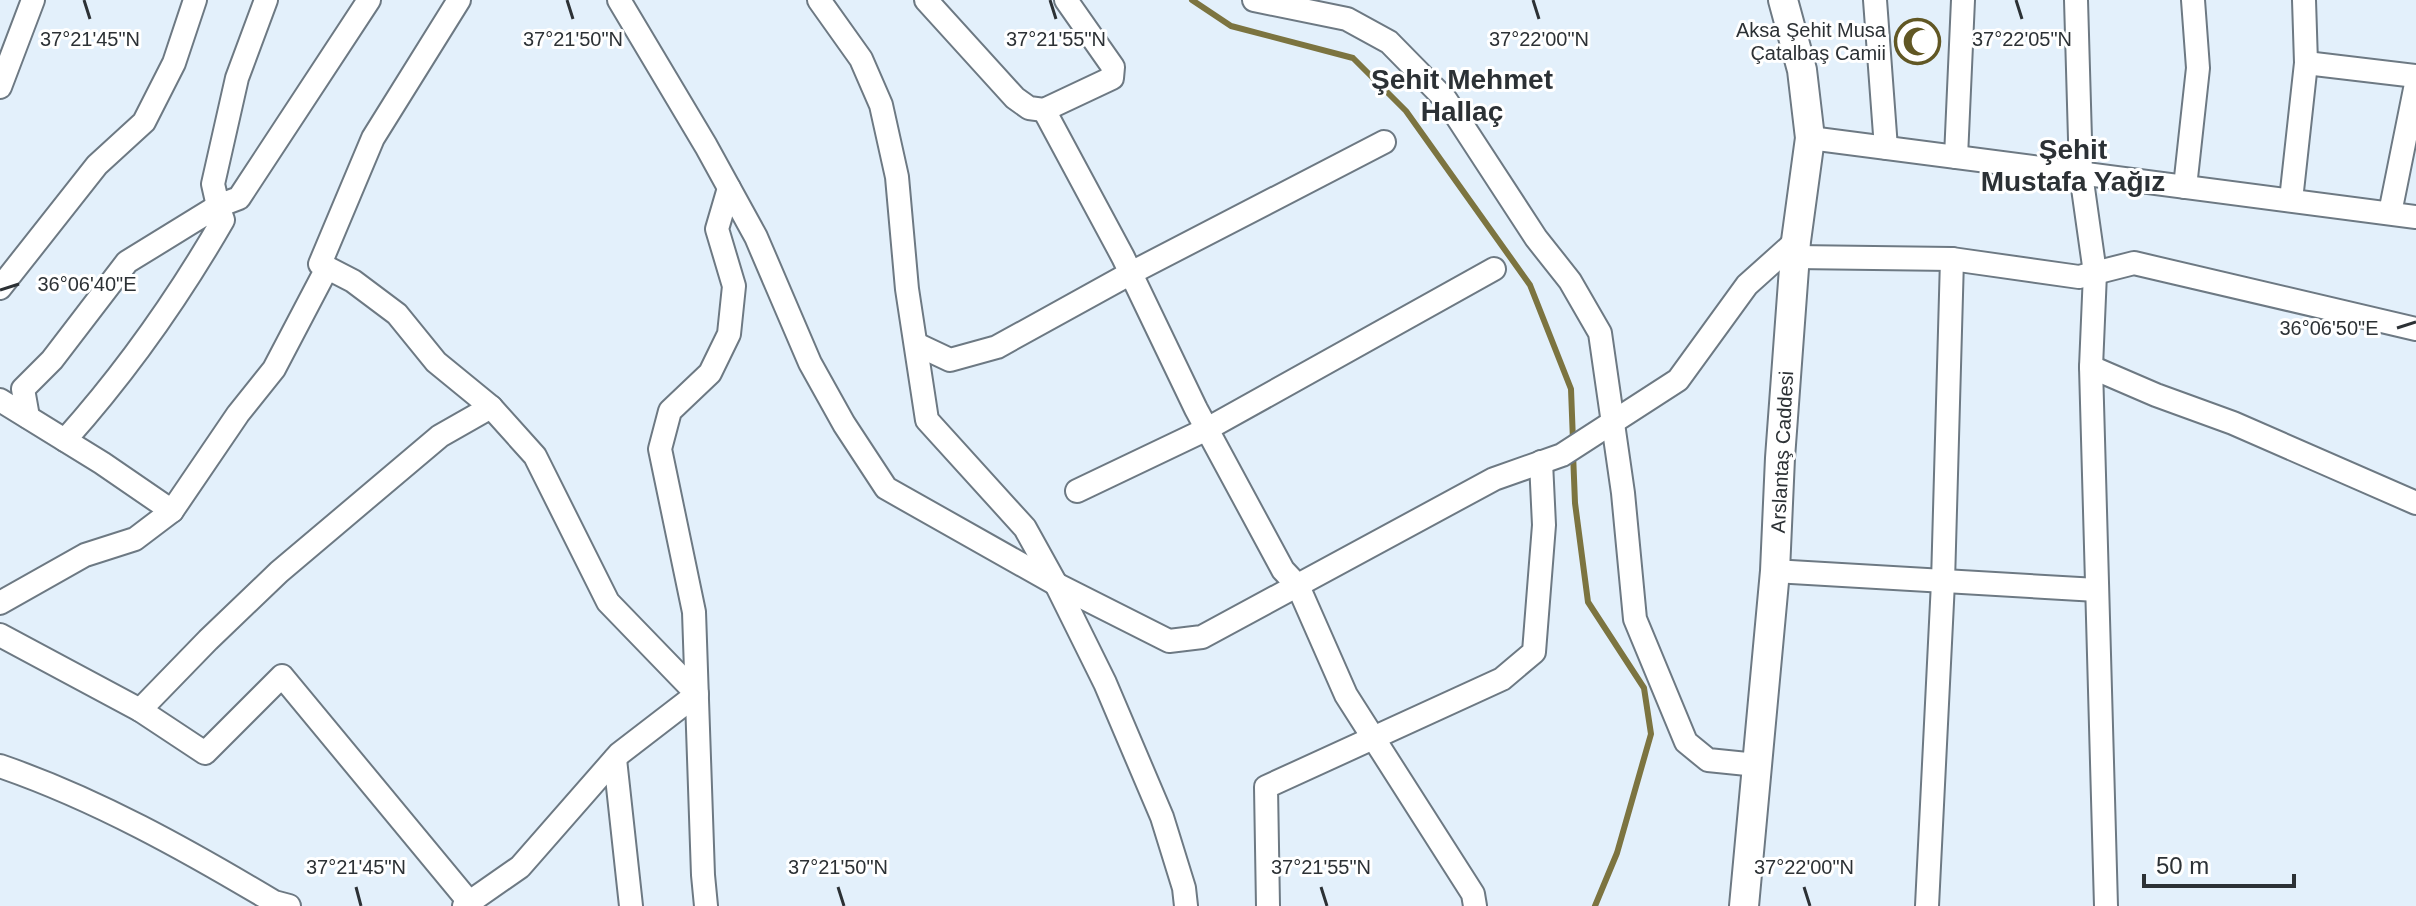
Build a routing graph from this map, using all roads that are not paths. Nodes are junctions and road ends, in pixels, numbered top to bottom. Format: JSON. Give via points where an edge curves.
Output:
{"nodes":[{"id":1,"x":33,"y":0,"type":"edge"},
{"id":2,"x":195,"y":0,"type":"edge"},
{"id":3,"x":266,"y":0,"type":"edge"},
{"id":4,"x":369,"y":0,"type":"edge"},
{"id":5,"x":459,"y":0,"type":"edge"},
{"id":6,"x":619,"y":0,"type":"edge"},
{"id":7,"x":819,"y":0,"type":"edge"},
{"id":8,"x":926,"y":0,"type":"edge"},
{"id":9,"x":1066,"y":0,"type":"edge"},
{"id":10,"x":1254,"y":0,"type":"edge"},
{"id":11,"x":1783,"y":0,"type":"edge"},
{"id":12,"x":1875,"y":0,"type":"edge"},
{"id":13,"x":1963,"y":0,"type":"edge"},
{"id":14,"x":2076,"y":0,"type":"edge"},
{"id":15,"x":2193,"y":0,"type":"edge"},
{"id":16,"x":2304,"y":0,"type":"edge"},
{"id":17,"x":2306,"y":63,"type":"junction"},
{"id":18,"x":2416,"y":76,"type":"edge"},
{"id":19,"x":2416,"y":84,"type":"edge"},
{"id":20,"x":0,"y":87,"type":"edge"},
{"id":21,"x":1044,"y":110,"type":"junction"},
{"id":22,"x":1810,"y":138,"type":"junction"},
{"id":23,"x":1384,"y":142,"type":"dead end"},
{"id":24,"x":1886,"y":148,"type":"junction"},
{"id":25,"x":1956,"y":157,"type":"junction"},
{"id":26,"x":2081,"y":174,"type":"junction"},
{"id":27,"x":2185,"y":187,"type":"junction"},
{"id":28,"x":729,"y":188,"type":"junction"},
{"id":29,"x":2291,"y":200,"type":"junction"},
{"id":30,"x":218,"y":206,"type":"junction"},
{"id":31,"x":2390,"y":213,"type":"junction"},
{"id":32,"x":2416,"y":217,"type":"edge"},
{"id":33,"x":1796,"y":249,"type":"junction"},
{"id":34,"x":1952,"y":259,"type":"junction"},
{"id":35,"x":327,"y":268,"type":"junction"},
{"id":36,"x":1494,"y":269,"type":"dead end"},
{"id":37,"x":1131,"y":273,"type":"junction"},
{"id":38,"x":2095,"y":273,"type":"junction"},
{"id":39,"x":0,"y":288,"type":"edge"},
{"id":40,"x":2416,"y":329,"type":"edge"},
{"id":41,"x":916,"y":344,"type":"junction"},
{"id":42,"x":2091,"y":367,"type":"junction"},
{"id":43,"x":0,"y":400,"type":"edge"},
{"id":44,"x":491,"y":407,"type":"junction"},
{"id":45,"x":28,"y":417,"type":"junction"},
{"id":46,"x":1606,"y":425,"type":"junction"},
{"id":47,"x":1207,"y":429,"type":"junction"},
{"id":48,"x":65,"y":440,"type":"junction"},
{"id":49,"x":1551,"y":459,"type":"junction"},
{"id":50,"x":1077,"y":491,"type":"dead end"},
{"id":51,"x":2416,"y":503,"type":"edge"},
{"id":52,"x":172,"y":511,"type":"junction"},
{"id":53,"x":1775,"y":571,"type":"junction"},
{"id":54,"x":1943,"y":582,"type":"junction"},
{"id":55,"x":1056,"y":584,"type":"junction"},
{"id":56,"x":1298,"y":586,"type":"junction"},
{"id":57,"x":2097,"y":590,"type":"junction"},
{"id":58,"x":0,"y":603,"type":"edge"},
{"id":59,"x":0,"y":635,"type":"edge"},
{"id":60,"x":697,"y":694,"type":"junction"},
{"id":61,"x":140,"y":710,"type":"junction"},
{"id":62,"x":1374,"y":739,"type":"junction"},
{"id":63,"x":615,"y":759,"type":"junction"},
{"id":64,"x":1757,"y":765,"type":"junction"},
{"id":65,"x":0,"y":766,"type":"edge"},
{"id":66,"x":467,"y":905,"type":"edge"},
{"id":67,"x":1929,"y":905,"type":"edge"},
{"id":68,"x":289,"y":906,"type":"edge"},
{"id":69,"x":631,"y":906,"type":"edge"},
{"id":70,"x":706,"y":906,"type":"edge"},
{"id":71,"x":1186,"y":906,"type":"edge"},
{"id":72,"x":1268,"y":906,"type":"edge"},
{"id":73,"x":1475,"y":906,"type":"edge"},
{"id":74,"x":1744,"y":906,"type":"edge"},
{"id":75,"x":2106,"y":906,"type":"edge"}],
"edges":[{"from":1,"to":20,"type":"street"},
{"from":2,"to":39,"type":"street","via":[[174,63],[144,122],[97,165]]},
{"from":3,"to":30,"type":"street","via":[[237,78],[213,184]]},
{"from":4,"to":30,"type":"street","via":[[239,198]]},
{"from":5,"to":35,"type":"street","via":[[373,138],[320,264]]},
{"from":6,"to":28,"type":"street"},
{"from":7,"to":41,"type":"street","via":[[861,59],[881,105],[897,177]]},
{"from":8,"to":21,"type":"street","via":[[1015,98]]},
{"from":9,"to":21,"type":"street","via":[[1113,67],[1112,78]]},
{"from":10,"to":46,"type":"street","via":[[1347,19],[1389,42],[1446,100],[1600,333]]},
{"from":11,"to":22,"type":"main road","name":"Arslantaş Caddesi","via":[[1802,70]]},
{"from":12,"to":24,"type":"street"},
{"from":13,"to":25,"type":"street"},
{"from":14,"to":26,"type":"street"},
{"from":15,"to":27,"type":"street","via":[[2198,68]]},
{"from":16,"to":17,"type":"street"},
{"from":17,"to":18,"type":"street"},
{"from":17,"to":29,"type":"street"},
{"from":19,"to":31,"type":"street"},
{"from":21,"to":37,"type":"street"},
{"from":22,"to":24,"type":"street"},
{"from":22,"to":33,"type":"main road","name":"Arslantaş Caddesi"},
{"from":23,"to":37,"type":"street"},
{"from":24,"to":25,"type":"street"},
{"from":25,"to":26,"type":"street"},
{"from":26,"to":27,"type":"street"},
{"from":26,"to":38,"type":"street"},
{"from":27,"to":29,"type":"street"},
{"from":28,"to":55,"type":"street","via":[[810,363],[886,488]]},
{"from":28,"to":60,"type":"street","via":[[717,229],[734,286],[729,334],[710,373],[670,411],[660,449],[694,612]]},
{"from":29,"to":31,"type":"street"},
{"from":30,"to":45,"type":"street","via":[[127,262],[52,360],[23,389]]},
{"from":30,"to":48,"type":"street","via":[[223,220],[194,271]]},
{"from":31,"to":32,"type":"street"},
{"from":33,"to":34,"type":"street"},
{"from":33,"to":46,"type":"street","via":[[1747,285],[1678,380]]},
{"from":33,"to":53,"type":"main road","name":"Arslantaş Caddesi"},
{"from":34,"to":38,"type":"street","via":[[2079,277]]},
{"from":34,"to":54,"type":"street"},
{"from":35,"to":44,"type":"street","via":[[397,314],[436,362]]},
{"from":35,"to":52,"type":"street","via":[[274,369]]},
{"from":36,"to":47,"type":"street"},
{"from":37,"to":41,"type":"street","via":[[997,347],[950,360]]},
{"from":37,"to":47,"type":"street"},
{"from":38,"to":40,"type":"street","via":[[2134,263]]},
{"from":38,"to":42,"type":"street"},
{"from":41,"to":55,"type":"street","via":[[927,420],[1025,528]]},
{"from":42,"to":51,"type":"street"},
{"from":42,"to":57,"type":"street"},
{"from":43,"to":45,"type":"street"},
{"from":44,"to":60,"type":"street","via":[[535,456],[608,602]]},
{"from":44,"to":61,"type":"street","via":[[440,436],[279,572]]},
{"from":45,"to":48,"type":"street"},
{"from":46,"to":49,"type":"street"},
{"from":46,"to":64,"type":"street","via":[[1623,493],[1635,619],[1686,742],[1708,760]]},
{"from":47,"to":50,"type":"street"},
{"from":47,"to":56,"type":"street","via":[[1283,570]]},
{"from":48,"to":52,"type":"street"},
{"from":49,"to":56,"type":"street","via":[[1494,479]]},
{"from":49,"to":62,"type":"street","via":[[1534,652],[1502,679]]},
{"from":52,"to":58,"type":"street","via":[[135,539],[85,555]]},
{"from":53,"to":54,"type":"street"},
{"from":53,"to":64,"type":"main road","name":"Arslantaş Caddesi"},
{"from":54,"to":57,"type":"street"},
{"from":54,"to":67,"type":"street"},
{"from":55,"to":56,"type":"street","via":[[1169,641],[1202,637]]},
{"from":55,"to":71,"type":"street","via":[[1162,817]]},
{"from":56,"to":62,"type":"street","via":[[1346,695]]},
{"from":57,"to":75,"type":"street"},
{"from":59,"to":61,"type":"street"},
{"from":60,"to":63,"type":"street"},
{"from":60,"to":70,"type":"street"},
{"from":61,"to":66,"type":"street","via":[[205,753],[282,676]]},
{"from":62,"to":72,"type":"street","via":[[1266,787]]},
{"from":62,"to":73,"type":"street","via":[[1473,894]]},
{"from":63,"to":66,"type":"street","via":[[520,867]]},
{"from":63,"to":69,"type":"street"},
{"from":64,"to":74,"type":"main road","name":"Arslantaş Caddesi"},
{"from":65,"to":68,"type":"street","via":[[74,795]]}]}
